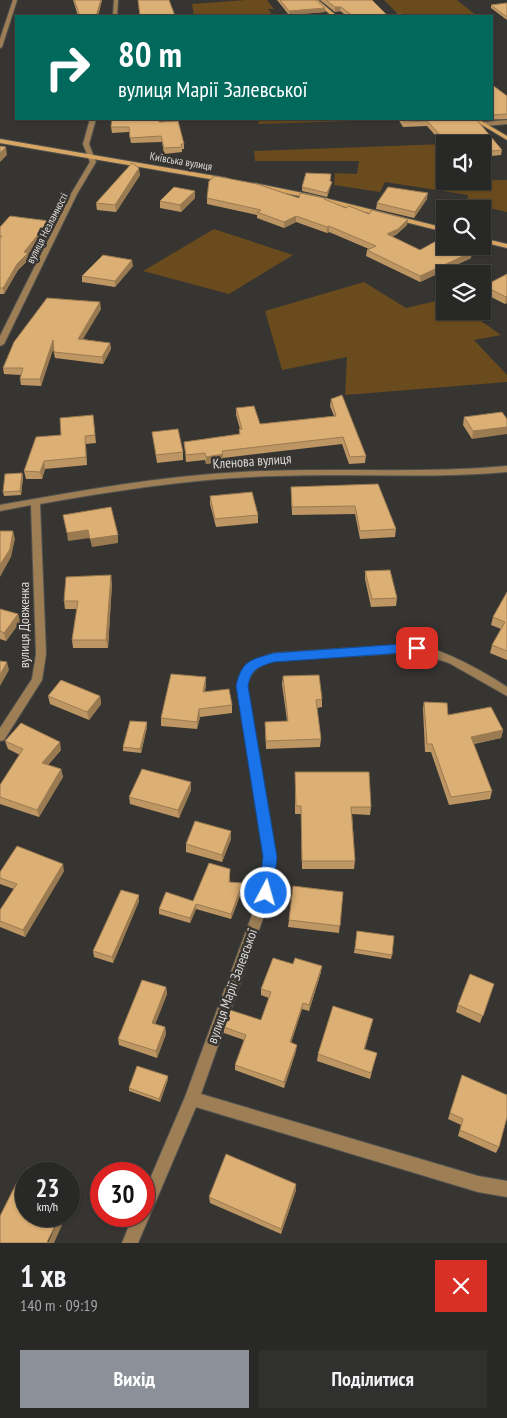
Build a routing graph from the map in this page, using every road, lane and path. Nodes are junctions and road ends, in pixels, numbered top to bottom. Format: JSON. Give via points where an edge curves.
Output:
{"nodes":[{"id":1,"x":15,"y":0,"type":"edge"},
{"id":2,"x":116,"y":0,"type":"edge"},
{"id":3,"x":315,"y":0,"type":"edge"},
{"id":4,"x":115,"y":15,"type":"edge"},
{"id":5,"x":334,"y":15,"type":"edge"},
{"id":6,"x":0,"y":47,"type":"edge"},
{"id":7,"x":93,"y":120,"type":"edge"},
{"id":8,"x":477,"y":120,"type":"edge"},
{"id":9,"x":507,"y":122,"type":"edge"},
{"id":10,"x":484,"y":124,"type":"junction"},
{"id":11,"x":507,"y":138,"type":"edge"},
{"id":12,"x":0,"y":141,"type":"edge"},
{"id":13,"x":92,"y":156,"type":"junction"},
{"id":14,"x":231,"y":180,"type":"edge"},
{"id":15,"x":249,"y":184,"type":"edge"},
{"id":16,"x":436,"y":228,"type":"edge"},
{"id":17,"x":491,"y":242,"type":"edge"},
{"id":18,"x":507,"y":246,"type":"edge"},
{"id":19,"x":0,"y":344,"type":"edge"},
{"id":20,"x":507,"y":469,"type":"edge"},
{"id":21,"x":35,"y":502,"type":"junction"},
{"id":22,"x":0,"y":508,"type":"edge"},
{"id":23,"x":507,"y":692,"type":"edge"},
{"id":24,"x":0,"y":737,"type":"edge"},
{"id":25,"x":192,"y":1099,"type":"junction"},
{"id":26,"x":155,"y":1185,"type":"edge"},
{"id":27,"x":507,"y":1189,"type":"edge"},
{"id":28,"x":137,"y":1227,"type":"edge"},
{"id":29,"x":130,"y":1243,"type":"edge"}],
"edges":[{"from":1,"to":6,"type":"street"},
{"from":2,"to":4,"type":"street"},
{"from":3,"to":5,"type":"main road"},
{"from":7,"to":13,"type":"street","name":"вулиця Незламності","via":[[86,144]]},
{"from":8,"to":10,"type":"main road"},
{"from":9,"to":10,"type":"street"},
{"from":10,"to":11,"type":"main road"},
{"from":12,"to":13,"type":"main road","name":"Київська вулиця"},
{"from":13,"to":14,"type":"main road","name":"Київська вулиця"},
{"from":13,"to":19,"type":"street","name":"вулиця Незламності","via":[[92,165],[74,194]]},
{"from":15,"to":16,"type":"main road"},
{"from":17,"to":18,"type":"main road"},
{"from":20,"to":21,"type":"street","name":"Кленова вулиця","via":[[421,474],[320,472],[235,475]]},
{"from":21,"to":22,"type":"street","name":"Кленова вулиця"},
{"from":21,"to":24,"type":"street","name":"вулиця Довженка","via":[[41,654],[37,680]]},
{"from":23,"to":25,"type":"street","name":"вулиця Марії Залевської","via":[[474,670],[436,652],[417,648],[274,657],[257,662],[245,672],[242,686],[270,857],[266,893]]},
{"from":25,"to":26,"type":"street","name":"вулиця Марії Залевської"},
{"from":25,"to":27,"type":"street","via":[[478,1184]]},
{"from":28,"to":29,"type":"street"}]}
